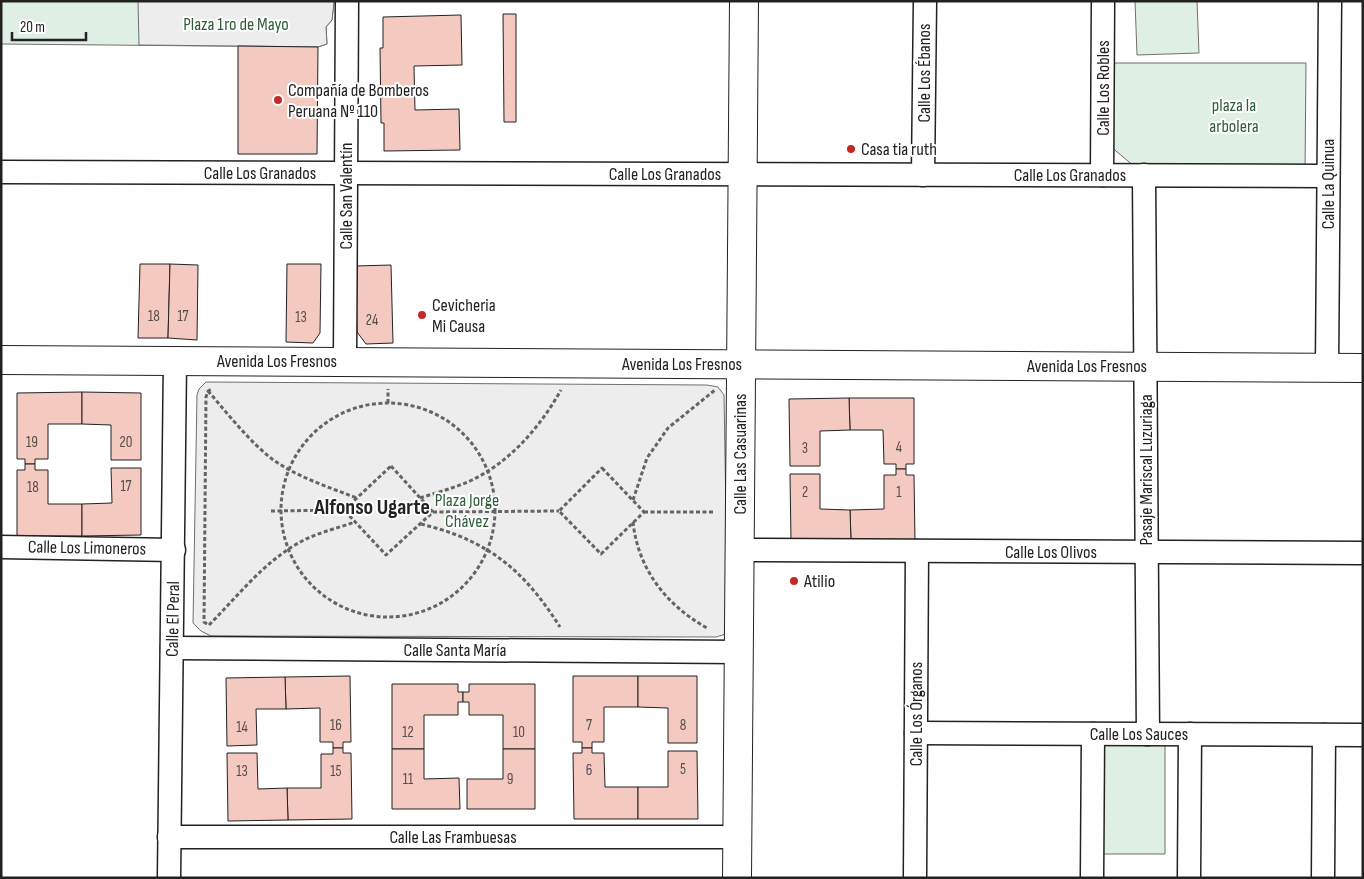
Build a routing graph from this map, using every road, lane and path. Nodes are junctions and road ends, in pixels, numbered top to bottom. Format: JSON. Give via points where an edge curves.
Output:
{"nodes":[{"id":1,"x":346,"y":1,"type":"edge"},
{"id":2,"x":744,"y":1,"type":"edge"},
{"id":3,"x":925,"y":1,"type":"edge"},
{"id":4,"x":1103,"y":1,"type":"edge"},
{"id":5,"x":1330,"y":1,"type":"edge"},
{"id":6,"x":1,"y":172,"type":"edge"},
{"id":7,"x":346,"y":173,"type":"junction"},
{"id":8,"x":742,"y":174,"type":"junction"},
{"id":9,"x":924,"y":174,"type":"junction"},
{"id":10,"x":1102,"y":175,"type":"junction"},
{"id":11,"x":1144,"y":175,"type":"junction"},
{"id":12,"x":1328,"y":176,"type":"junction"},
{"id":13,"x":1,"y":360,"type":"edge"},
{"id":14,"x":175,"y":361,"type":"junction"},
{"id":15,"x":345,"y":362,"type":"junction"},
{"id":16,"x":571,"y":363,"type":"junction"},
{"id":17,"x":741,"y":364,"type":"junction"},
{"id":18,"x":1146,"y":366,"type":"junction"},
{"id":19,"x":1327,"y":367,"type":"junction"},
{"id":20,"x":1363,"y":368,"type":"edge"},
{"id":21,"x":216,"y":386,"type":"dead end"},
{"id":22,"x":379,"y":388,"type":"dead end"},
{"id":23,"x":397,"y":388,"type":"dead end"},
{"id":24,"x":551,"y":390,"type":"dead end"},
{"id":25,"x":561,"y":390,"type":"junction"},
{"id":26,"x":570,"y":390,"type":"dead end"},
{"id":27,"x":708,"y":390,"type":"dead end"},
{"id":28,"x":208,"y":391,"type":"junction"},
{"id":29,"x":713,"y":392,"type":"junction"},
{"id":30,"x":717,"y":395,"type":"dead end"},
{"id":31,"x":289,"y":470,"type":"junction"},
{"id":32,"x":486,"y":471,"type":"junction"},
{"id":33,"x":357,"y":498,"type":"junction"},
{"id":34,"x":420,"y":498,"type":"junction"},
{"id":35,"x":633,"y":501,"type":"junction"},
{"id":36,"x":344,"y":510,"type":"junction"},
{"id":37,"x":271,"y":511,"type":"dead end"},
{"id":38,"x":280,"y":511,"type":"junction"},
{"id":39,"x":494,"y":511,"type":"junction"},
{"id":40,"x":559,"y":511,"type":"junction"},
{"id":41,"x":434,"y":512,"type":"junction"},
{"id":42,"x":644,"y":512,"type":"junction"},
{"id":43,"x":718,"y":512,"type":"dead end"},
{"id":44,"x":355,"y":522,"type":"junction"},
{"id":45,"x":633,"y":522,"type":"junction"},
{"id":46,"x":420,"y":523,"type":"junction"},
{"id":47,"x":1,"y":547,"type":"edge"},
{"id":48,"x":174,"y":550,"type":"junction"},
{"id":49,"x":288,"y":550,"type":"junction"},
{"id":50,"x":487,"y":550,"type":"junction"},
{"id":51,"x":740,"y":550,"type":"junction"},
{"id":52,"x":917,"y":551,"type":"junction"},
{"id":53,"x":1147,"y":552,"type":"junction"},
{"id":54,"x":1363,"y":554,"type":"edge"},
{"id":55,"x":209,"y":626,"type":"junction"},
{"id":56,"x":214,"y":630,"type":"dead end"},
{"id":57,"x":563,"y":632,"type":"dead end"},
{"id":58,"x":172,"y":648,"type":"junction"},
{"id":59,"x":739,"y":652,"type":"junction"},
{"id":60,"x":916,"y":733,"type":"junction"},
{"id":61,"x":1093,"y":734,"type":"junction"},
{"id":62,"x":1148,"y":734,"type":"junction"},
{"id":63,"x":1190,"y":734,"type":"junction"},
{"id":64,"x":1324,"y":735,"type":"junction"},
{"id":65,"x":1363,"y":735,"type":"edge"},
{"id":66,"x":169,"y":837,"type":"junction"},
{"id":67,"x":737,"y":838,"type":"junction"},
{"id":68,"x":169,"y":878,"type":"edge"},
{"id":69,"x":737,"y":878,"type":"edge"},
{"id":70,"x":915,"y":878,"type":"edge"},
{"id":71,"x":1092,"y":878,"type":"edge"},
{"id":72,"x":1189,"y":878,"type":"edge"},
{"id":73,"x":1323,"y":878,"type":"edge"}],
"edges":[{"from":1,"to":7,"type":"street","name":"Calle San Valentín"},
{"from":2,"to":8,"type":"street","name":"Calle Las Casuarinas"},
{"from":3,"to":9,"type":"street","name":"Calle Los Ébanos"},
{"from":4,"to":10,"type":"street","name":"Calle Los Robles"},
{"from":5,"to":12,"type":"street","name":"Calle La Quinua"},
{"from":6,"to":7,"type":"street","name":"Calle Los Granados"},
{"from":7,"to":8,"type":"street","name":"Calle Los Granados"},
{"from":7,"to":15,"type":"street","name":"Calle San Valentín"},
{"from":8,"to":9,"type":"street","name":"Calle Los Granados"},
{"from":8,"to":17,"type":"street","name":"Calle Las Casuarinas"},
{"from":9,"to":10,"type":"street","name":"Calle Los Granados"},
{"from":10,"to":11,"type":"street","name":"Calle Los Granados"},
{"from":11,"to":12,"type":"street","name":"Calle Los Granados"},
{"from":11,"to":18,"type":"street","name":"Pasaje Mariscal Luzuriaga"},
{"from":12,"to":19,"type":"street","name":"Calle La Quinua"},
{"from":13,"to":14,"type":"street","name":"Avenida Los Fresnos"},
{"from":14,"to":15,"type":"street","name":"Avenida Los Fresnos"},
{"from":14,"to":28,"type":"path"},
{"from":14,"to":48,"type":"street","name":"Calle El Peral"},
{"from":15,"to":16,"type":"street","name":"Avenida Los Fresnos"},
{"from":16,"to":17,"type":"street","name":"Avenida Los Fresnos"},
{"from":16,"to":25,"type":"path"},
{"from":17,"to":18,"type":"street","name":"Avenida Los Fresnos"},
{"from":17,"to":29,"type":"path"},
{"from":17,"to":51,"type":"street","name":"Calle Las Casuarinas"},
{"from":18,"to":19,"type":"street","name":"Avenida Los Fresnos"},
{"from":18,"to":53,"type":"street","name":"Pasaje Mariscal Luzuriaga"},
{"from":19,"to":20,"type":"street","name":"Avenida Los Fresnos"},
{"from":21,"to":28,"type":"path"},
{"from":22,"to":23,"type":"path"},
{"from":24,"to":25,"type":"path"},
{"from":25,"to":26,"type":"path"},
{"from":25,"to":32,"type":"path","via":[[544,418],[522,442]]},
{"from":27,"to":29,"type":"path"},
{"from":28,"to":31,"type":"path","via":[[258,446]]},
{"from":28,"to":55,"type":"path","via":[[204,622]]},
{"from":29,"to":30,"type":"path"},
{"from":29,"to":35,"type":"path","via":[[668,428],[647,458]]},
{"from":31,"to":32,"type":"path","via":[[301,445],[328,420],[360,406],[395,402],[430,411],[460,430],[482,458]]},
{"from":31,"to":33,"type":"path"},
{"from":31,"to":38,"type":"path"},
{"from":32,"to":34,"type":"path","via":[[460,485]]},
{"from":32,"to":39,"type":"path","via":[[494,492]]},
{"from":33,"to":34,"type":"path","via":[[391,466]]},
{"from":33,"to":36,"type":"path"},
{"from":34,"to":41,"type":"path"},
{"from":35,"to":40,"type":"path","via":[[602,468]]},
{"from":35,"to":42,"type":"path"},
{"from":36,"to":38,"type":"path"},
{"from":36,"to":44,"type":"path"},
{"from":37,"to":38,"type":"path"},
{"from":38,"to":49,"type":"path"},
{"from":39,"to":40,"type":"path"},
{"from":39,"to":41,"type":"path"},
{"from":39,"to":50,"type":"path","via":[[494,528]]},
{"from":40,"to":45,"type":"path","via":[[601,554]]},
{"from":41,"to":46,"type":"path"},
{"from":42,"to":43,"type":"path"},
{"from":42,"to":45,"type":"path"},
{"from":44,"to":46,"type":"path","via":[[386,555]]},
{"from":44,"to":49,"type":"path","via":[[304,540]]},
{"from":45,"to":59,"type":"path","via":[[643,562],[663,593],[690,619],[723,635]]},
{"from":46,"to":50,"type":"path","via":[[454,534]]},
{"from":47,"to":48,"type":"street","name":"Calle Los Limoneros"},
{"from":48,"to":58,"type":"street","name":"Calle El Peral"},
{"from":49,"to":50,"type":"path","via":[[304,578],[330,602],[362,616],[397,618],[432,609],[461,590]]},
{"from":49,"to":55,"type":"path","via":[[254,577]]},
{"from":50,"to":57,"type":"path","via":[[532,587]]},
{"from":51,"to":52,"type":"street","name":"Calle Los Olivos"},
{"from":51,"to":59,"type":"street","name":"Calle Las Casuarinas"},
{"from":52,"to":53,"type":"street","name":"Calle Los Olivos"},
{"from":52,"to":60,"type":"street","name":"Calle Los Órganos"},
{"from":53,"to":54,"type":"street","name":"Calle Los Olivos"},
{"from":53,"to":62,"type":"street","name":"Pasaje Mariscal Luzuriaga"},
{"from":55,"to":56,"type":"path"},
{"from":55,"to":58,"type":"path"},
{"from":58,"to":59,"type":"street","name":"Calle Santa María"},
{"from":58,"to":66,"type":"street","name":"Calle El Peral"},
{"from":59,"to":67,"type":"street","name":"Calle Las Casuarinas"},
{"from":60,"to":61,"type":"street","name":"Calle Los Sauces"},
{"from":60,"to":70,"type":"street","name":"Calle Los Órganos"},
{"from":61,"to":62,"type":"street","name":"Calle Los Sauces"},
{"from":61,"to":71,"type":"street"},
{"from":62,"to":63,"type":"street","name":"Calle Los Sauces"},
{"from":63,"to":64,"type":"street","name":"Calle Los Sauces"},
{"from":63,"to":72,"type":"street"},
{"from":64,"to":65,"type":"street","name":"Calle Los Sauces"},
{"from":64,"to":73,"type":"street"},
{"from":66,"to":67,"type":"street","name":"Calle Las Frambuesas"},
{"from":66,"to":68,"type":"street","name":"Calle El Peral"},
{"from":67,"to":69,"type":"street","name":"Calle Las Casuarinas"}]}
